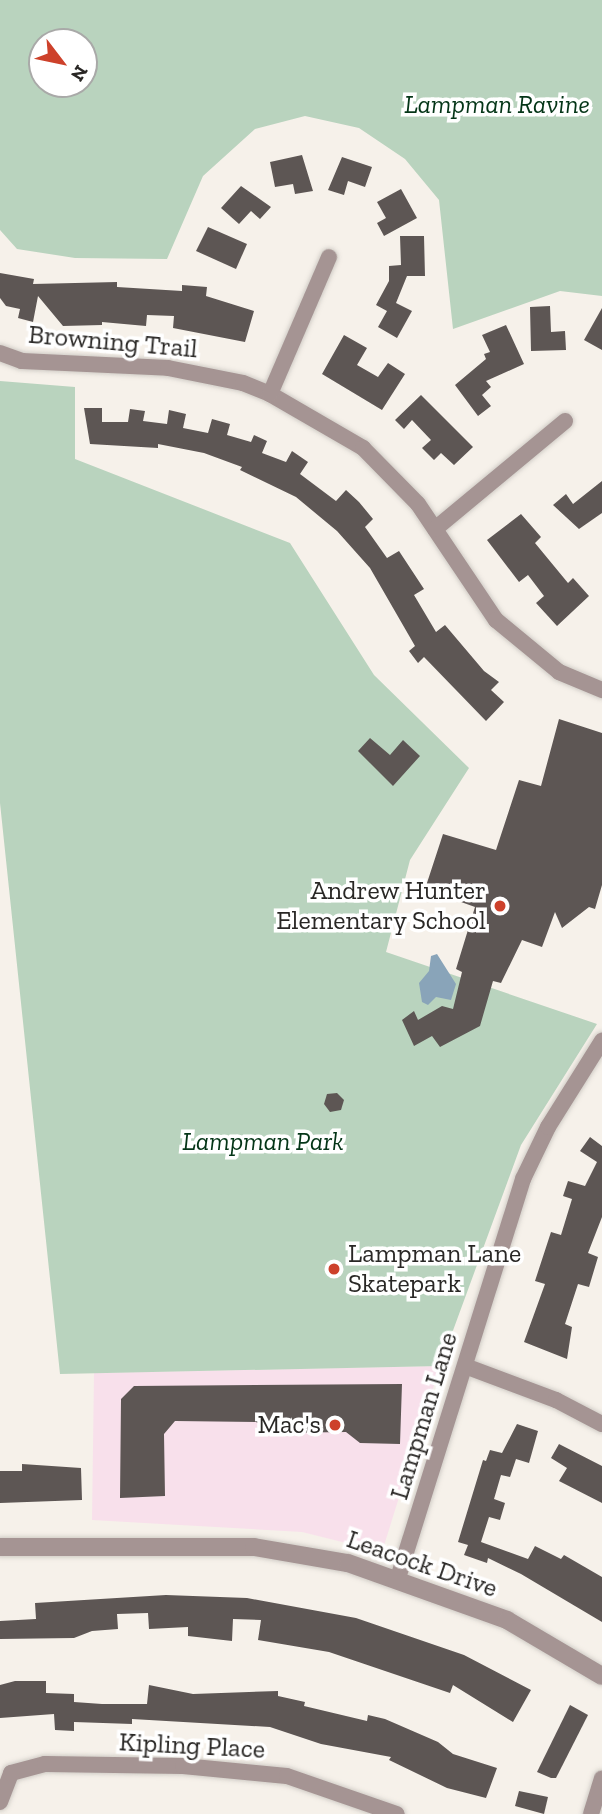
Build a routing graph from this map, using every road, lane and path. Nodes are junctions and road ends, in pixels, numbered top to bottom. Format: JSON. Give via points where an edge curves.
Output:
{"nodes":[{"id":1,"x":329,"y":257,"type":"dead end"},
{"id":2,"x":0,"y":353,"type":"edge"},
{"id":3,"x":270,"y":394,"type":"junction"},
{"id":4,"x":565,"y":421,"type":"dead end"},
{"id":5,"x":435,"y":529,"type":"junction"},
{"id":6,"x":602,"y":690,"type":"edge"},
{"id":7,"x":602,"y":1041,"type":"edge"},
{"id":8,"x":465,"y":1366,"type":"junction"},
{"id":9,"x":602,"y":1424,"type":"edge"},
{"id":10,"x":0,"y":1547,"type":"edge"},
{"id":11,"x":398,"y":1578,"type":"junction"},
{"id":12,"x":602,"y":1676,"type":"edge"},
{"id":13,"x":602,"y":1779,"type":"edge"},
{"id":14,"x":0,"y":1802,"type":"edge"},
{"id":15,"x":397,"y":1814,"type":"edge"},
{"id":16,"x":591,"y":1814,"type":"edge"}],
"edges":[{"from":1,"to":3,"type":"street"},
{"from":2,"to":3,"type":"street","name":"Browning Trail","via":[[22,361],[168,368],[243,383]]},
{"from":3,"to":5,"type":"street","name":"Browning Trail","via":[[363,448],[418,504]]},
{"from":4,"to":5,"type":"street"},
{"from":5,"to":6,"type":"street","name":"Browning Trail","via":[[496,620],[559,672]]},
{"from":7,"to":8,"type":"street","name":"Lampman Lane","via":[[548,1127],[523,1179]]},
{"from":8,"to":9,"type":"street","via":[[556,1399]]},
{"from":8,"to":11,"type":"street","name":"Lampman Lane"},
{"from":10,"to":11,"type":"street","name":"Leacock Drive","via":[[254,1547],[348,1563]]},
{"from":11,"to":12,"type":"street","name":"Leacock Drive","via":[[507,1620]]},
{"from":13,"to":16,"type":"street"},
{"from":14,"to":15,"type":"street","name":"Kipling Place","via":[[11,1773],[45,1765],[183,1766],[287,1776]]}]}
